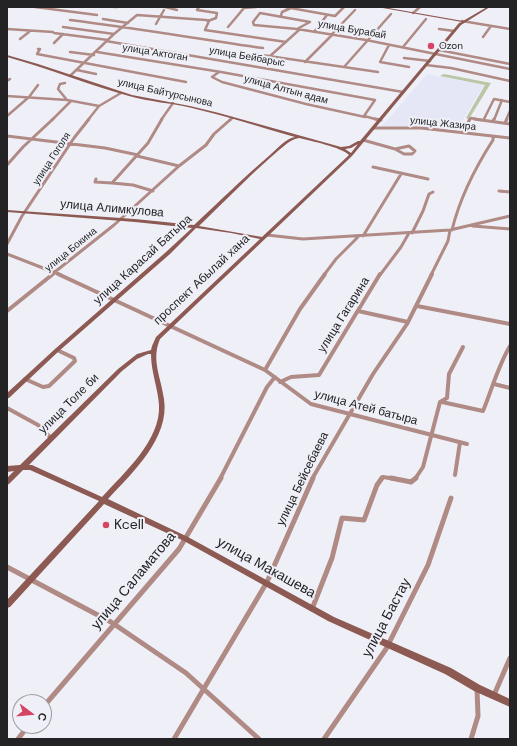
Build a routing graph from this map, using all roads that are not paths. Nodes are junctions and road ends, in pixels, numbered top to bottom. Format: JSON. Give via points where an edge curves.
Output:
{"nodes":[{"id":1,"x":35,"y":7,"type":"edge"},
{"id":2,"x":199,"y":7,"type":"edge"},
{"id":3,"x":256,"y":7,"type":"edge"},
{"id":4,"x":285,"y":7,"type":"edge"},
{"id":5,"x":344,"y":7,"type":"edge"},
{"id":6,"x":378,"y":7,"type":"edge"},
{"id":7,"x":420,"y":7,"type":"edge"},
{"id":8,"x":489,"y":7,"type":"edge"},
{"id":9,"x":165,"y":8,"type":"edge"},
{"id":10,"x":291,"y":8,"type":"junction"},
{"id":11,"x":177,"y":10,"type":"dead end"},
{"id":12,"x":355,"y":10,"type":"dead end"},
{"id":13,"x":413,"y":13,"type":"junction"},
{"id":14,"x":391,"y":14,"type":"dead end"},
{"id":15,"x":97,"y":15,"type":"dead end"},
{"id":16,"x":328,"y":15,"type":"junction"},
{"id":17,"x":161,"y":16,"type":"junction"},
{"id":18,"x":281,"y":16,"type":"junction"},
{"id":19,"x":426,"y":19,"type":"dead end"},
{"id":20,"x":70,"y":20,"type":"dead end"},
{"id":21,"x":103,"y":20,"type":"dead end"},
{"id":22,"x":208,"y":20,"type":"junction"},
{"id":23,"x":250,"y":20,"type":"dead end"},
{"id":24,"x":254,"y":20,"type":"junction"},
{"id":25,"x":462,"y":21,"type":"junction"},
{"id":26,"x":128,"y":23,"type":"junction"},
{"id":27,"x":156,"y":24,"type":"dead end"},
{"id":28,"x":491,"y":26,"type":"junction"},
{"id":29,"x":64,"y":27,"type":"dead end"},
{"id":30,"x":123,"y":27,"type":"junction"},
{"id":31,"x":228,"y":27,"type":"dead end"},
{"id":32,"x":7,"y":29,"type":"edge"},
{"id":33,"x":440,"y":29,"type":"dead end"},
{"id":34,"x":510,"y":29,"type":"edge"},
{"id":35,"x":298,"y":30,"type":"junction"},
{"id":36,"x":29,"y":32,"type":"junction"},
{"id":37,"x":314,"y":32,"type":"junction"},
{"id":38,"x":454,"y":32,"type":"junction"},
{"id":39,"x":63,"y":34,"type":"junction"},
{"id":40,"x":114,"y":34,"type":"junction"},
{"id":41,"x":331,"y":35,"type":"junction"},
{"id":42,"x":483,"y":37,"type":"dead end"},
{"id":43,"x":20,"y":39,"type":"dead end"},
{"id":44,"x":366,"y":40,"type":"junction"},
{"id":45,"x":107,"y":41,"type":"junction"},
{"id":46,"x":54,"y":42,"type":"dead end"},
{"id":47,"x":286,"y":42,"type":"junction"},
{"id":48,"x":390,"y":45,"type":"junction"},
{"id":49,"x":403,"y":47,"type":"junction"},
{"id":50,"x":262,"y":48,"type":"dead end"},
{"id":51,"x":38,"y":49,"type":"dead end"},
{"id":52,"x":439,"y":50,"type":"junction"},
{"id":53,"x":70,"y":52,"type":"dead end"},
{"id":54,"x":97,"y":52,"type":"junction"},
{"id":55,"x":255,"y":54,"type":"dead end"},
{"id":56,"x":436,"y":54,"type":"junction"},
{"id":57,"x":94,"y":55,"type":"junction"},
{"id":58,"x":7,"y":56,"type":"edge"},
{"id":59,"x":269,"y":56,"type":"junction"},
{"id":60,"x":404,"y":58,"type":"dead end"},
{"id":61,"x":430,"y":61,"type":"junction"},
{"id":62,"x":305,"y":62,"type":"junction"},
{"id":63,"x":85,"y":63,"type":"junction"},
{"id":64,"x":510,"y":64,"type":"edge"},
{"id":65,"x":426,"y":65,"type":"junction"},
{"id":66,"x":409,"y":67,"type":"dead end"},
{"id":67,"x":344,"y":68,"type":"junction"},
{"id":68,"x":510,"y":69,"type":"edge"},
{"id":69,"x":77,"y":70,"type":"junction"},
{"id":70,"x":219,"y":72,"type":"junction"},
{"id":71,"x":378,"y":72,"type":"dead end"},
{"id":72,"x":96,"y":74,"type":"dead end"},
{"id":73,"x":71,"y":76,"type":"junction"},
{"id":74,"x":510,"y":81,"type":"edge"},
{"id":75,"x":186,"y":82,"type":"dead end"},
{"id":76,"x":65,"y":83,"type":"dead end"},
{"id":77,"x":95,"y":83,"type":"junction"},
{"id":78,"x":38,"y":84,"type":"dead end"},
{"id":79,"x":91,"y":87,"type":"dead end"},
{"id":80,"x":403,"y":92,"type":"junction"},
{"id":81,"x":121,"y":93,"type":"junction"},
{"id":82,"x":7,"y":96,"type":"edge"},
{"id":83,"x":27,"y":98,"type":"junction"},
{"id":84,"x":67,"y":100,"type":"junction"},
{"id":85,"x":502,"y":100,"type":"junction"},
{"id":86,"x":71,"y":102,"type":"junction"},
{"id":87,"x":510,"y":102,"type":"edge"},
{"id":88,"x":173,"y":103,"type":"junction"},
{"id":89,"x":99,"y":106,"type":"junction"},
{"id":90,"x":510,"y":111,"type":"edge"},
{"id":91,"x":7,"y":116,"type":"edge"},
{"id":92,"x":365,"y":117,"type":"junction"},
{"id":93,"x":232,"y":118,"type":"junction"},
{"id":94,"x":484,"y":119,"type":"junction"},
{"id":95,"x":380,"y":120,"type":"junction"},
{"id":96,"x":493,"y":121,"type":"junction"},
{"id":97,"x":505,"y":123,"type":"junction"},
{"id":98,"x":510,"y":124,"type":"edge"},
{"id":99,"x":374,"y":128,"type":"junction"},
{"id":100,"x":464,"y":130,"type":"dead end"},
{"id":101,"x":7,"y":136,"type":"edge"},
{"id":102,"x":292,"y":137,"type":"junction"},
{"id":103,"x":493,"y":137,"type":"junction"},
{"id":104,"x":510,"y":138,"type":"edge"},
{"id":105,"x":31,"y":139,"type":"junction"},
{"id":106,"x":363,"y":140,"type":"junction"},
{"id":107,"x":71,"y":143,"type":"junction"},
{"id":108,"x":340,"y":148,"type":"junction"},
{"id":109,"x":395,"y":149,"type":"junction"},
{"id":110,"x":351,"y":155,"type":"junction"},
{"id":111,"x":138,"y":156,"type":"junction"},
{"id":112,"x":7,"y":165,"type":"edge"},
{"id":113,"x":180,"y":166,"type":"junction"},
{"id":114,"x":373,"y":167,"type":"dead end"},
{"id":115,"x":401,"y":174,"type":"junction"},
{"id":116,"x":96,"y":179,"type":"dead end"},
{"id":117,"x":428,"y":179,"type":"dead end"},
{"id":118,"x":112,"y":183,"type":"junction"},
{"id":119,"x":153,"y":191,"type":"junction"},
{"id":120,"x":498,"y":191,"type":"dead end"},
{"id":121,"x":433,"y":192,"type":"dead end"},
{"id":122,"x":510,"y":192,"type":"edge"},
{"id":123,"x":7,"y":211,"type":"edge"},
{"id":124,"x":24,"y":213,"type":"junction"},
{"id":125,"x":510,"y":216,"type":"edge"},
{"id":126,"x":120,"y":220,"type":"junction"},
{"id":127,"x":471,"y":226,"type":"junction"},
{"id":128,"x":195,"y":227,"type":"junction"},
{"id":129,"x":510,"y":229,"type":"edge"},
{"id":130,"x":451,"y":230,"type":"junction"},
{"id":131,"x":410,"y":233,"type":"junction"},
{"id":132,"x":265,"y":236,"type":"junction"},
{"id":133,"x":358,"y":236,"type":"junction"},
{"id":134,"x":363,"y":236,"type":"junction"},
{"id":135,"x":7,"y":244,"type":"edge"},
{"id":136,"x":7,"y":254,"type":"edge"},
{"id":137,"x":56,"y":272,"type":"junction"},
{"id":138,"x":114,"y":300,"type":"junction"},
{"id":139,"x":417,"y":306,"type":"junction"},
{"id":140,"x":7,"y":311,"type":"edge"},
{"id":141,"x":358,"y":311,"type":"junction"},
{"id":142,"x":408,"y":322,"type":"junction"},
{"id":143,"x":510,"y":324,"type":"edge"},
{"id":144,"x":170,"y":326,"type":"junction"},
{"id":145,"x":510,"y":346,"type":"edge"},
{"id":146,"x":463,"y":347,"type":"dead end"},
{"id":147,"x":57,"y":350,"type":"junction"},
{"id":148,"x":153,"y":352,"type":"junction"},
{"id":149,"x":265,"y":370,"type":"junction"},
{"id":150,"x":275,"y":377,"type":"junction"},
{"id":151,"x":25,"y":379,"type":"junction"},
{"id":152,"x":280,"y":382,"type":"junction"},
{"id":153,"x":494,"y":384,"type":"junction"},
{"id":154,"x":510,"y":388,"type":"edge"},
{"id":155,"x":7,"y":396,"type":"edge"},
{"id":156,"x":442,"y":402,"type":"junction"},
{"id":157,"x":7,"y":408,"type":"edge"},
{"id":158,"x":349,"y":414,"type":"junction"},
{"id":159,"x":431,"y":435,"type":"junction"},
{"id":160,"x":51,"y":438,"type":"junction"},
{"id":161,"x":460,"y":442,"type":"junction"},
{"id":162,"x":467,"y":444,"type":"dead end"},
{"id":163,"x":21,"y":468,"type":"junction"},
{"id":164,"x":7,"y":469,"type":"edge"},
{"id":165,"x":455,"y":475,"type":"dead end"},
{"id":166,"x":7,"y":482,"type":"edge"},
{"id":167,"x":451,"y":498,"type":"dead end"},
{"id":168,"x":103,"y":500,"type":"junction"},
{"id":169,"x":186,"y":539,"type":"junction"},
{"id":170,"x":7,"y":567,"type":"edge"},
{"id":171,"x":30,"y":579,"type":"junction"},
{"id":172,"x":267,"y":582,"type":"junction"},
{"id":173,"x":7,"y":605,"type":"edge"},
{"id":174,"x":312,"y":609,"type":"junction"},
{"id":175,"x":114,"y":624,"type":"junction"},
{"id":176,"x":388,"y":645,"type":"junction"},
{"id":177,"x":510,"y":658,"type":"edge"},
{"id":178,"x":204,"y":688,"type":"junction"},
{"id":179,"x":477,"y":688,"type":"junction"},
{"id":180,"x":494,"y":695,"type":"junction"},
{"id":181,"x":52,"y":697,"type":"edge"},
{"id":182,"x":510,"y":704,"type":"edge"},
{"id":183,"x":174,"y":739,"type":"edge"},
{"id":184,"x":259,"y":739,"type":"edge"},
{"id":185,"x":324,"y":739,"type":"edge"},
{"id":186,"x":471,"y":739,"type":"edge"}],
"edges":[{"from":1,"to":15,"type":"street"},
{"from":2,"to":22,"type":"street","via":[[196,10],[205,11],[216,17]]},
{"from":3,"to":31,"type":"street","via":[[244,8]]},
{"from":4,"to":10,"type":"street"},
{"from":5,"to":16,"type":"street","via":[[336,16]]},
{"from":6,"to":13,"type":"main road"},
{"from":7,"to":13,"type":"street"},
{"from":8,"to":25,"type":"main road","name":"проспект Абылай хана"},
{"from":9,"to":11,"type":"street"},
{"from":9,"to":17,"type":"street"},
{"from":10,"to":16,"type":"street"},
{"from":10,"to":18,"type":"street","via":[[282,12]]},
{"from":12,"to":41,"type":"street"},
{"from":13,"to":25,"type":"main road"},
{"from":14,"to":44,"type":"street"},
{"from":16,"to":37,"type":"street"},
{"from":17,"to":22,"type":"street"},
{"from":17,"to":26,"type":"street","via":[[137,14]]},
{"from":17,"to":27,"type":"street"},
{"from":18,"to":24,"type":"street","via":[[260,13]]},
{"from":18,"to":35,"type":"street","via":[[310,22]]},
{"from":19,"to":49,"type":"street"},
{"from":20,"to":30,"type":"street"},
{"from":21,"to":26,"type":"street"},
{"from":22,"to":47,"type":"street","via":[[205,30]]},
{"from":23,"to":24,"type":"street"},
{"from":24,"to":35,"type":"street","name":"улица Бурабай","via":[[254,24]]},
{"from":25,"to":28,"type":"street"},
{"from":25,"to":38,"type":"main road","name":"проспект Абылай хана"},
{"from":26,"to":30,"type":"street"},
{"from":28,"to":34,"type":"street"},
{"from":28,"to":42,"type":"street"},
{"from":29,"to":40,"type":"street"},
{"from":30,"to":40,"type":"street"},
{"from":30,"to":50,"type":"street"},
{"from":32,"to":36,"type":"street","name":"улица Бейбарыс"},
{"from":33,"to":38,"type":"street"},
{"from":35,"to":37,"type":"street","name":"улица Бурабай"},
{"from":35,"to":47,"type":"street"},
{"from":36,"to":39,"type":"street","name":"улица Бейбарыс","via":[[36,30]]},
{"from":36,"to":43,"type":"street"},
{"from":37,"to":41,"type":"street","name":"улица Бурабай"},
{"from":38,"to":52,"type":"main road","name":"проспект Абылай хана"},
{"from":39,"to":45,"type":"street","name":"улица Бейбарыс"},
{"from":39,"to":46,"type":"street"},
{"from":40,"to":45,"type":"street"},
{"from":41,"to":44,"type":"street","name":"улица Бурабай"},
{"from":41,"to":62,"type":"street"},
{"from":44,"to":48,"type":"street","name":"улица Бурабай"},
{"from":44,"to":67,"type":"street"},
{"from":45,"to":54,"type":"street"},
{"from":45,"to":80,"type":"street","name":"улица Бейбарыс"},
{"from":47,"to":59,"type":"street"},
{"from":48,"to":49,"type":"street","name":"улица Бурабай"},
{"from":48,"to":66,"type":"street","via":[[380,62]]},
{"from":49,"to":56,"type":"street","name":"улица Бурабай"},
{"from":51,"to":63,"type":"street","via":[[40,50],[37,54]]},
{"from":52,"to":56,"type":"main road","name":"проспект Абылай хана"},
{"from":52,"to":64,"type":"street"},
{"from":53,"to":57,"type":"street"},
{"from":54,"to":57,"type":"street"},
{"from":54,"to":70,"type":"street","name":"улица Актоган"},
{"from":55,"to":59,"type":"street"},
{"from":56,"to":61,"type":"main road","name":"проспект Абылай хана"},
{"from":56,"to":68,"type":"street","name":"улица Бурабай"},
{"from":57,"to":63,"type":"street"},
{"from":58,"to":73,"type":"main road","name":"улица Байтурсынова"},
{"from":59,"to":62,"type":"street"},
{"from":60,"to":61,"type":"street"},
{"from":61,"to":65,"type":"main road","name":"проспект Абылай хана"},
{"from":62,"to":67,"type":"street"},
{"from":63,"to":69,"type":"street"},
{"from":63,"to":75,"type":"street"},
{"from":65,"to":74,"type":"street"},
{"from":65,"to":80,"type":"main road","name":"проспект Абылай хана"},
{"from":67,"to":71,"type":"street"},
{"from":69,"to":72,"type":"street"},
{"from":69,"to":73,"type":"street"},
{"from":70,"to":92,"type":"street","name":"улица Алтын адам","via":[[212,77],[222,82]]},
{"from":70,"to":92,"type":"street","name":"улица Актоган","via":[[375,100],[365,113]]},
{"from":73,"to":77,"type":"main road","name":"улица Байтурсынова"},
{"from":76,"to":84,"type":"street","via":[[60,84],[58,89]]},
{"from":77,"to":79,"type":"street"},
{"from":77,"to":81,"type":"main road","name":"улица Байтурсынова"},
{"from":78,"to":83,"type":"street"},
{"from":80,"to":95,"type":"main road","name":"проспект Абылай хана"},
{"from":81,"to":88,"type":"main road","name":"улица Байтурсынова"},
{"from":81,"to":89,"type":"street","name":"улица Гоголя"},
{"from":82,"to":83,"type":"street"},
{"from":83,"to":84,"type":"street"},
{"from":83,"to":91,"type":"street"},
{"from":84,"to":86,"type":"street"},
{"from":85,"to":87,"type":"street"},
{"from":85,"to":94,"type":"street","via":[[494,99]]},
{"from":85,"to":96,"type":"street"},
{"from":86,"to":89,"type":"street"},
{"from":86,"to":105,"type":"street"},
{"from":88,"to":93,"type":"main road","name":"улица Байтурсынова"},
{"from":88,"to":111,"type":"street"},
{"from":89,"to":107,"type":"street","name":"улица Гоголя"},
{"from":90,"to":97,"type":"street"},
{"from":92,"to":95,"type":"street"},
{"from":93,"to":102,"type":"main road","name":"улица Байтурсынова"},
{"from":93,"to":113,"type":"street","name":"улица Бокина","via":[[206,145]]},
{"from":94,"to":96,"type":"street"},
{"from":94,"to":100,"type":"street","via":[[471,118]]},
{"from":95,"to":99,"type":"main road","name":"проспект Абылай хана"},
{"from":96,"to":97,"type":"street"},
{"from":97,"to":98,"type":"street"},
{"from":99,"to":103,"type":"street","name":"улица Жазира","via":[[421,128]]},
{"from":99,"to":106,"type":"main road","name":"проспект Абылай хана"},
{"from":101,"to":105,"type":"street"},
{"from":102,"to":108,"type":"main road"},
{"from":102,"to":128,"type":"main road","name":"улица Карасай Батыра"},
{"from":103,"to":104,"type":"street","name":"улица Жазира"},
{"from":103,"to":130,"type":"street","name":"улица Бейсебаева","via":[[468,185]]},
{"from":105,"to":107,"type":"street"},
{"from":105,"to":112,"type":"street"},
{"from":106,"to":108,"type":"main road","via":[[352,146]]},
{"from":106,"to":109,"type":"street"},
{"from":106,"to":110,"type":"main road","name":"проспект Абылай хана"},
{"from":107,"to":111,"type":"street","via":[[120,150]]},
{"from":107,"to":124,"type":"street","name":"улица Гоголя"},
{"from":108,"to":110,"type":"main road"},
{"from":109,"to":109,"type":"street","via":[[409,146],[415,152],[404,154]]},
{"from":110,"to":132,"type":"main road","name":"проспект Абылай хана"},
{"from":111,"to":113,"type":"street"},
{"from":111,"to":118,"type":"street"},
{"from":113,"to":119,"type":"street","name":"улица Бокина"},
{"from":114,"to":115,"type":"street"},
{"from":115,"to":117,"type":"street"},
{"from":115,"to":134,"type":"street","via":[[393,191],[368,224]]},
{"from":116,"to":118,"type":"street","via":[[95,182]]},
{"from":118,"to":119,"type":"street","via":[[134,185]]},
{"from":119,"to":126,"type":"street","name":"улица Бокина"},
{"from":120,"to":122,"type":"street"},
{"from":121,"to":131,"type":"street","name":"улица Гагарина","via":[[429,194],[423,211]]},
{"from":123,"to":124,"type":"main road","name":"улица Алимкулова"},
{"from":124,"to":126,"type":"main road","name":"улица Алимкулова"},
{"from":124,"to":135,"type":"street","name":"улица Гоголя"},
{"from":125,"to":127,"type":"street","name":"улица Алимкулова"},
{"from":126,"to":128,"type":"main road","name":"улица Алимкулова"},
{"from":126,"to":137,"type":"street","name":"улица Бокина"},
{"from":127,"to":129,"type":"street"},
{"from":127,"to":130,"type":"street","name":"улица Алимкулова"},
{"from":128,"to":132,"type":"main road","name":"улица Алимкулова"},
{"from":128,"to":138,"type":"main road","name":"улица Карасай Батыра"},
{"from":130,"to":131,"type":"street","name":"улица Алимкулова"},
{"from":130,"to":139,"type":"street","name":"улица Бейсебаева"},
{"from":131,"to":134,"type":"street","name":"улица Алимкулова"},
{"from":131,"to":141,"type":"street","name":"улица Гагарина"},
{"from":132,"to":133,"type":"street","name":"улица Алимкулова","via":[[303,239]]},
{"from":132,"to":144,"type":"main road","name":"проспект Абылай хана"},
{"from":133,"to":134,"type":"street","name":"улица Алимкулова"},
{"from":133,"to":149,"type":"street","via":[[336,259],[304,304]]},
{"from":136,"to":137,"type":"street","name":"улица Атей батыра"},
{"from":137,"to":138,"type":"street","name":"улица Атей батыра"},
{"from":137,"to":140,"type":"street","name":"улица Бокина"},
{"from":138,"to":144,"type":"street","name":"улица Атей батыра"},
{"from":138,"to":147,"type":"main road","name":"улица Карасай Батыра"},
{"from":139,"to":142,"type":"street","name":"улица Бейсебаева"},
{"from":139,"to":143,"type":"street"},
{"from":141,"to":142,"type":"street"},
{"from":141,"to":152,"type":"street","name":"улица Гагарина","via":[[319,375],[291,377]]},
{"from":142,"to":158,"type":"street","name":"улица Бейсебаева","via":[[372,374]]},
{"from":144,"to":148,"type":"main road","name":"проспект Абылай хана","via":[[158,338]]},
{"from":144,"to":149,"type":"street","name":"улица Атей батыра"},
{"from":145,"to":153,"type":"street","via":[[501,361]]},
{"from":146,"to":156,"type":"street","via":[[449,374],[447,398]]},
{"from":147,"to":151,"type":"main road","name":"улица Карасай Батыра"},
{"from":147,"to":151,"type":"street","via":[[74,358],[75,361],[49,386],[43,387]]},
{"from":148,"to":160,"type":"main road","name":"улица Толе би","via":[[139,354],[120,370]]},
{"from":148,"to":168,"type":"main road","via":[[162,408],[157,428],[139,461]]},
{"from":149,"to":150,"type":"street","name":"улица Атей батыра"},
{"from":150,"to":152,"type":"street","name":"улица Атей батыра"},
{"from":150,"to":169,"type":"street","name":"улица Саламатова","via":[[267,387],[208,502]]},
{"from":151,"to":155,"type":"main road","name":"улица Карасай Батыра"},
{"from":152,"to":158,"type":"street","name":"улица Атей батыра","via":[[305,401]]},
{"from":153,"to":154,"type":"street"},
{"from":153,"to":156,"type":"street","via":[[481,412]]},
{"from":156,"to":159,"type":"street"},
{"from":157,"to":160,"type":"street","via":[[38,425]]},
{"from":158,"to":159,"type":"street","name":"улица Атей батыра"},
{"from":158,"to":172,"type":"street","name":"улица Бейсебаева","via":[[306,492]]},
{"from":159,"to":161,"type":"street","name":"улица Атей батыра"},
{"from":159,"to":174,"type":"street","via":[[423,467],[415,480],[411,482],[383,477],[377,485],[364,520],[342,518],[332,558]]},
{"from":160,"to":163,"type":"main road","name":"улица Толе би"},
{"from":161,"to":162,"type":"street","name":"улица Атей батыра"},
{"from":161,"to":165,"type":"street"},
{"from":163,"to":164,"type":"main road","name":"улица Макашева"},
{"from":163,"to":166,"type":"main road","name":"улица Толе би"},
{"from":163,"to":168,"type":"main road","name":"улица Макашева","via":[[38,469]]},
{"from":167,"to":176,"type":"street","name":"улица Бастау","via":[[425,572]]},
{"from":168,"to":169,"type":"main road","name":"улица Макашева"},
{"from":168,"to":171,"type":"main road"},
{"from":169,"to":172,"type":"main road","name":"улица Макашева"},
{"from":169,"to":175,"type":"street","name":"улица Саламатова","via":[[159,574]]},
{"from":170,"to":171,"type":"street"},
{"from":171,"to":173,"type":"main road"},
{"from":171,"to":175,"type":"street"},
{"from":172,"to":174,"type":"main road","name":"улица Макашева"},
{"from":172,"to":178,"type":"street","name":"улица Бейсебаева"},
{"from":174,"to":176,"type":"main road","name":"улица Макашева"},
{"from":175,"to":178,"type":"street"},
{"from":175,"to":181,"type":"street","name":"улица Саламатова"},
{"from":176,"to":179,"type":"main road","name":"улица Макашева","via":[[448,671]]},
{"from":176,"to":185,"type":"street","name":"улица Бастау"},
{"from":177,"to":180,"type":"street"},
{"from":178,"to":183,"type":"street","name":"улица Бейсебаева"},
{"from":178,"to":184,"type":"street"},
{"from":179,"to":180,"type":"main road","name":"улица Макашева"},
{"from":179,"to":186,"type":"street","via":[[478,716]]},
{"from":180,"to":182,"type":"main road","name":"улица Макашева"}]}
